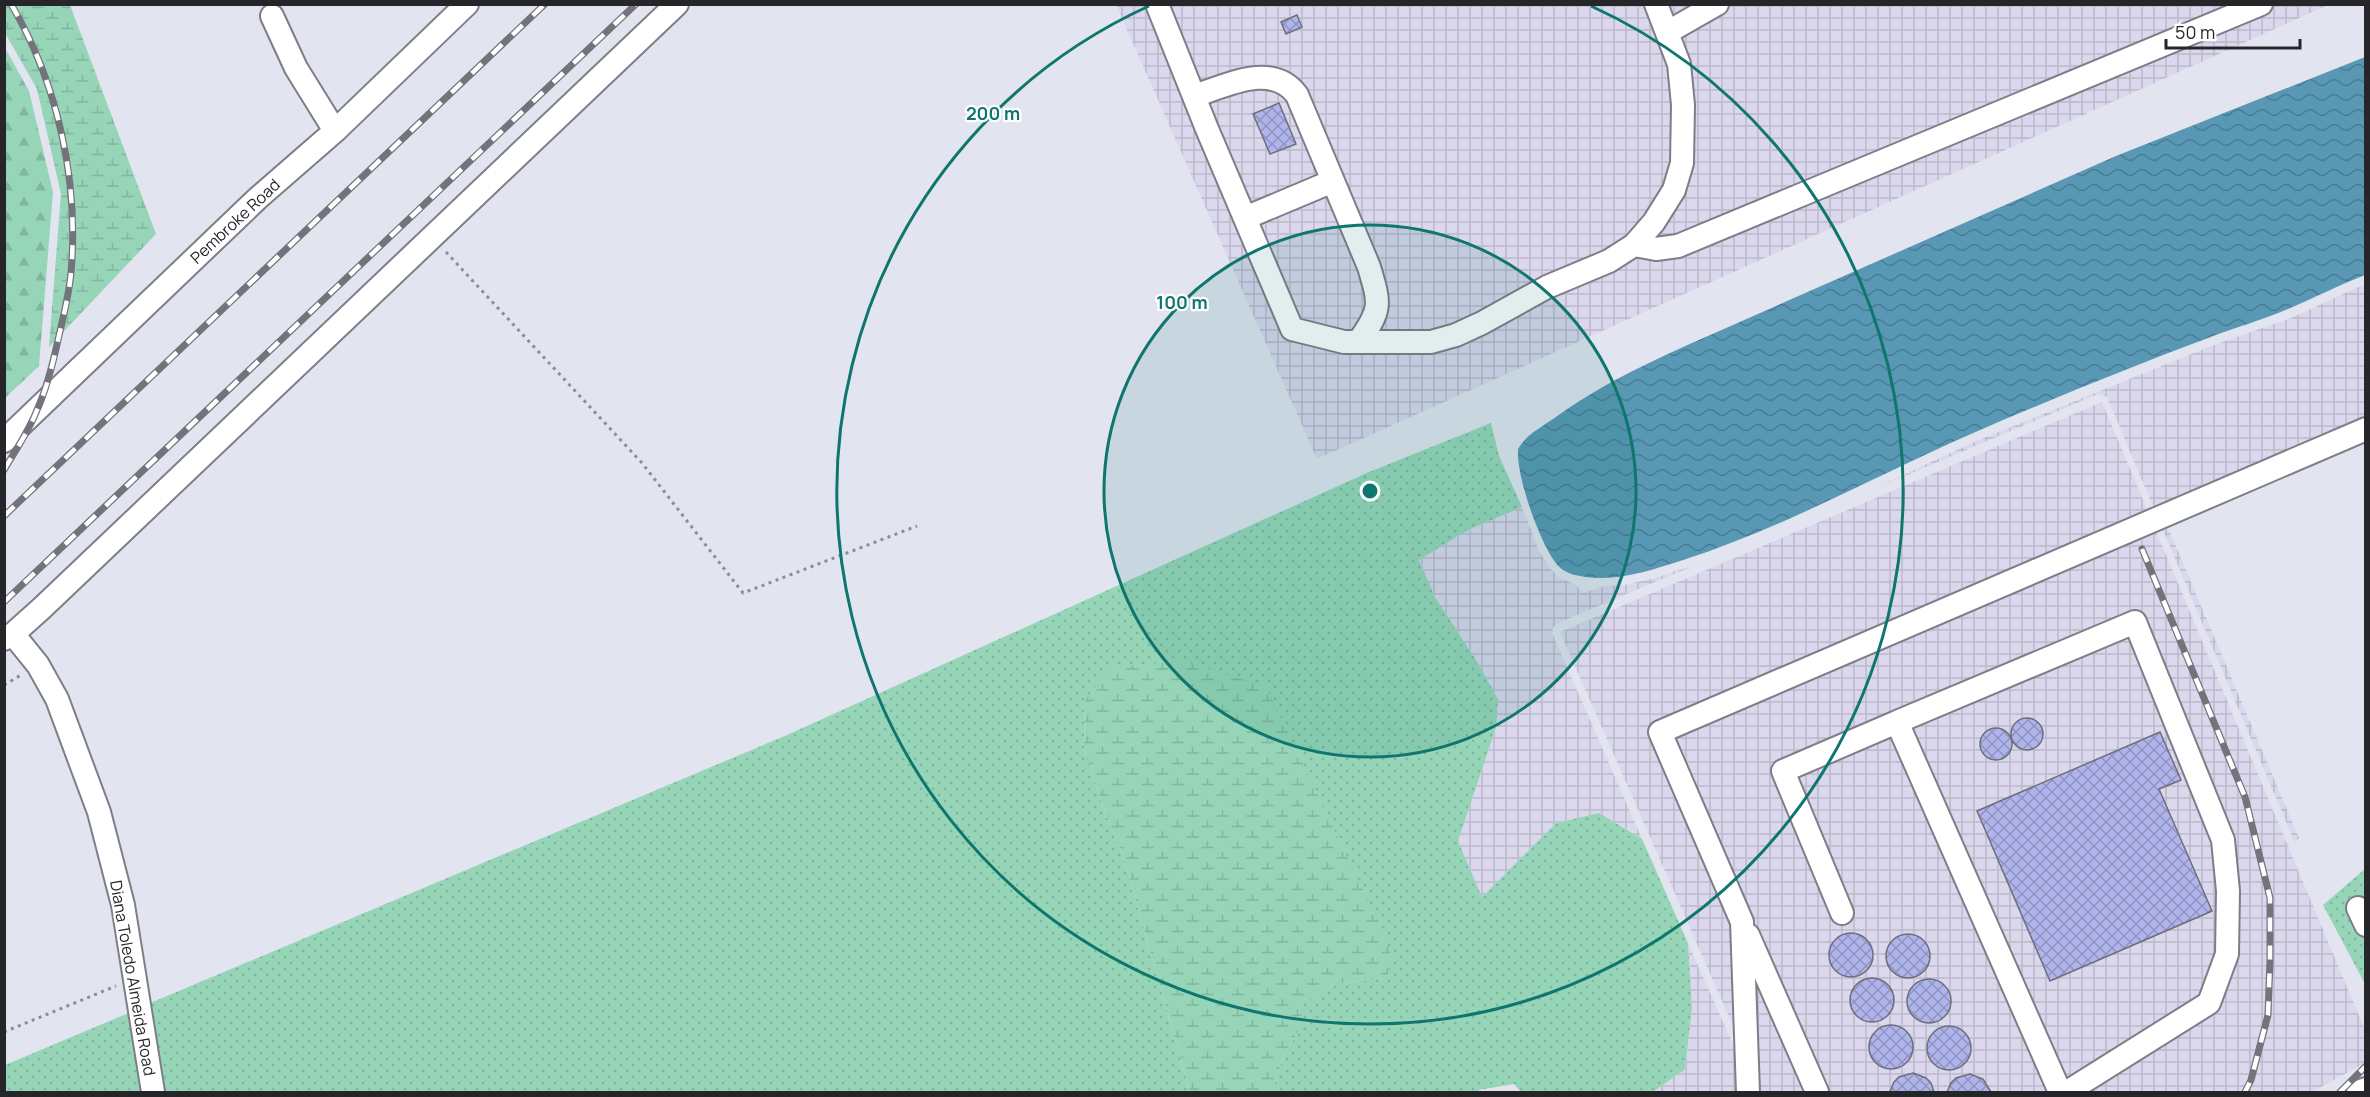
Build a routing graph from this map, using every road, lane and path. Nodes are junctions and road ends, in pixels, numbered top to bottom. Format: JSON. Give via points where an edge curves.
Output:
{"nodes":[{"id":1,"x":467,"y":4,"type":"edge"},
{"id":2,"x":677,"y":4,"type":"edge"},
{"id":3,"x":1157,"y":4,"type":"edge"},
{"id":4,"x":1656,"y":4,"type":"edge"},
{"id":5,"x":1717,"y":4,"type":"edge"},
{"id":6,"x":2261,"y":4,"type":"edge"},
{"id":7,"x":272,"y":16,"type":"dead end"},
{"id":8,"x":1668,"y":32,"type":"junction"},
{"id":9,"x":1194,"y":96,"type":"junction"},
{"id":10,"x":335,"y":131,"type":"junction"},
{"id":11,"x":1333,"y":181,"type":"junction"},
{"id":12,"x":1245,"y":218,"type":"junction"},
{"id":13,"x":433,"y":237,"type":"junction"},
{"id":14,"x":1634,"y":246,"type":"junction"},
{"id":15,"x":1359,"y":341,"type":"junction"},
{"id":16,"x":2366,"y":429,"type":"edge"},
{"id":17,"x":4,"y":441,"type":"edge"},
{"id":18,"x":916,"y":526,"type":"dead end"},
{"id":19,"x":9,"y":636,"type":"edge"},
{"id":20,"x":1897,"y":722,"type":"junction"},
{"id":21,"x":1842,"y":913,"type":"dead end"},
{"id":22,"x":1742,"y":922,"type":"junction"},
{"id":23,"x":135,"y":978,"type":"junction"},
{"id":24,"x":4,"y":1032,"type":"edge"},
{"id":25,"x":2366,"y":1089,"type":"edge"},
{"id":26,"x":153,"y":1092,"type":"edge"},
{"id":27,"x":1748,"y":1092,"type":"edge"},
{"id":28,"x":1817,"y":1092,"type":"edge"},
{"id":29,"x":2060,"y":1092,"type":"edge"},
{"id":30,"x":2067,"y":1092,"type":"edge"},
{"id":31,"x":2358,"y":1092,"type":"edge"}],
"edges":[{"from":1,"to":10,"type":"street","name":"Pembroke Road"},
{"from":2,"to":13,"type":"street"},
{"from":3,"to":9,"type":"street"},
{"from":4,"to":8,"type":"street"},
{"from":5,"to":8,"type":"street"},
{"from":6,"to":14,"type":"street","via":[[1678,246]]},
{"from":7,"to":10,"type":"street","via":[[296,68]]},
{"from":8,"to":14,"type":"street","via":[[1679,64],[1682,163],[1674,190]]},
{"from":9,"to":11,"type":"street","via":[[1246,79],[1266,77],[1290,85]]},
{"from":9,"to":12,"type":"street"},
{"from":10,"to":17,"type":"street","name":"Pembroke Road","via":[[258,198]]},
{"from":11,"to":12,"type":"street"},
{"from":11,"to":15,"type":"street","via":[[1376,290],[1375,318]]},
{"from":12,"to":15,"type":"street","via":[[1292,329],[1344,342]]},
{"from":13,"to":18,"type":"path","via":[[642,463],[743,593]]},
{"from":13,"to":19,"type":"street"},
{"from":14,"to":15,"type":"street","via":[[1456,335],[1431,342]]},
{"from":16,"to":22,"type":"street","via":[[1660,732]]},
{"from":19,"to":23,"type":"street","name":"Diana Toledo Almeida Road","via":[[38,665],[57,699],[99,812],[123,905]]},
{"from":20,"to":21,"type":"street","via":[[1783,771]]},
{"from":20,"to":29,"type":"street"},
{"from":20,"to":30,"type":"street","via":[[2135,622],[2223,840],[2228,891],[2227,954],[2209,1003]]},
{"from":22,"to":27,"type":"street"},
{"from":22,"to":28,"type":"street"},
{"from":23,"to":24,"type":"path"},
{"from":23,"to":26,"type":"street","name":"Diana Toledo Almeida Road"},
{"from":25,"to":31,"type":"street"}]}
